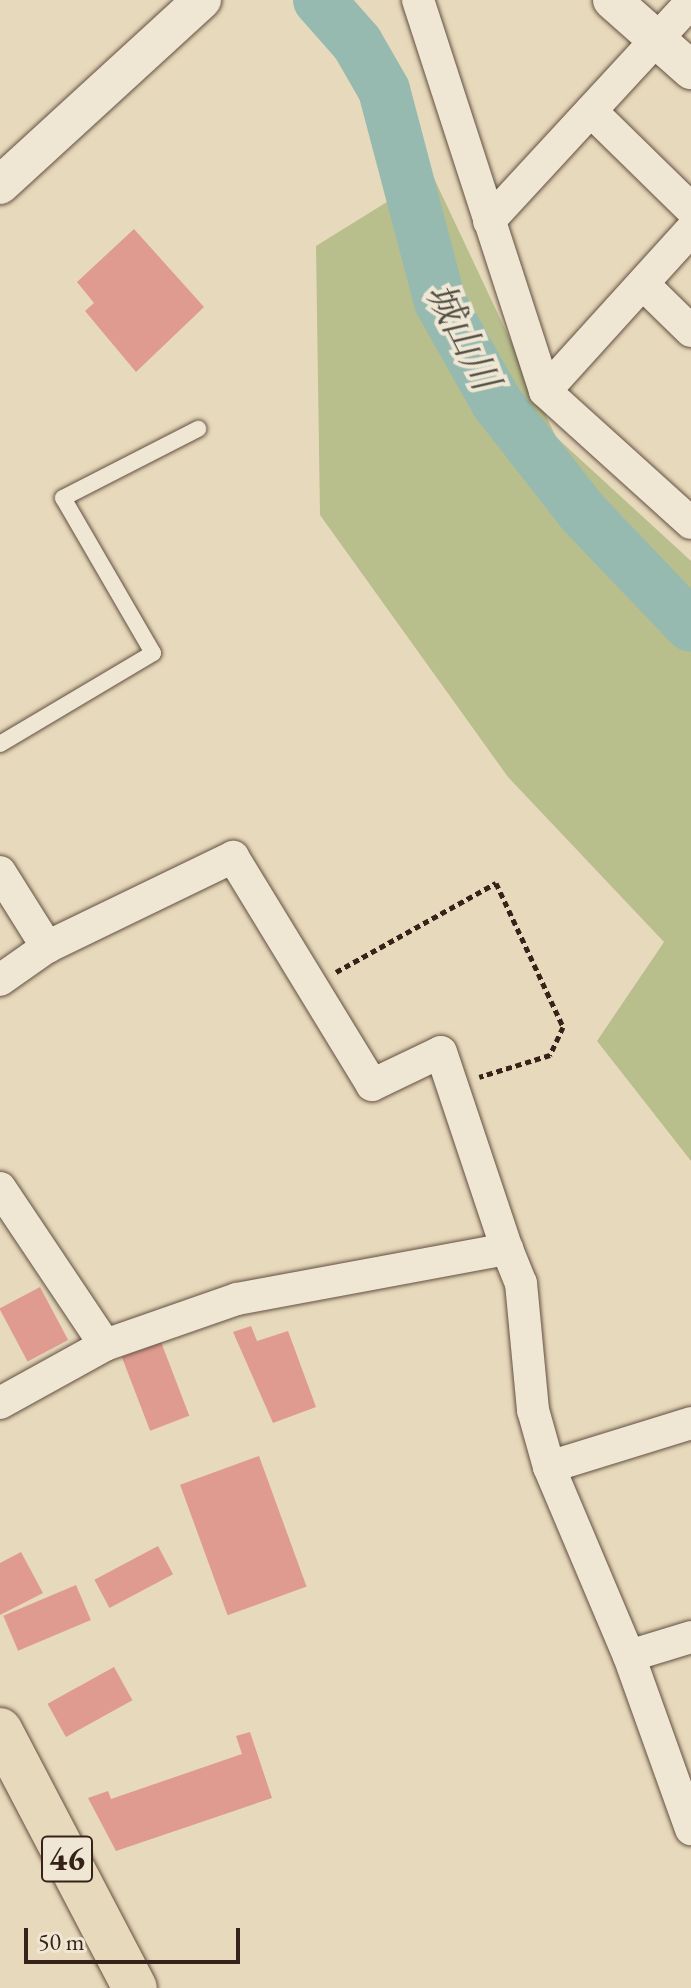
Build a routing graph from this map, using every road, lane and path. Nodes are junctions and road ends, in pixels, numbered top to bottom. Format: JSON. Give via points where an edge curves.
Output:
{"nodes":[{"id":1,"x":202,"y":0,"type":"edge"},
{"id":2,"x":418,"y":0,"type":"edge"},
{"id":3,"x":612,"y":0,"type":"edge"},
{"id":4,"x":691,"y":2,"type":"edge"},
{"id":5,"x":657,"y":39,"type":"junction"},
{"id":6,"x":691,"y":70,"type":"edge"},
{"id":7,"x":591,"y":111,"type":"junction"},
{"id":8,"x":0,"y":185,"type":"edge"},
{"id":9,"x":691,"y":209,"type":"edge"},
{"id":10,"x":489,"y":221,"type":"junction"},
{"id":11,"x":691,"y":230,"type":"edge"},
{"id":12,"x":643,"y":284,"type":"junction"},
{"id":13,"x":691,"y":331,"type":"edge"},
{"id":14,"x":545,"y":391,"type":"junction"},
{"id":15,"x":198,"y":429,"type":"dead end"},
{"id":16,"x":691,"y":523,"type":"edge"},
{"id":17,"x":0,"y":744,"type":"edge"},
{"id":18,"x":0,"y":872,"type":"edge"},
{"id":19,"x":47,"y":947,"type":"junction"},
{"id":20,"x":0,"y":980,"type":"edge"},
{"id":21,"x":311,"y":986,"type":"junction"},
{"id":22,"x":458,"y":1084,"type":"junction"},
{"id":23,"x":0,"y":1188,"type":"edge"},
{"id":24,"x":507,"y":1249,"type":"junction"},
{"id":25,"x":105,"y":1345,"type":"junction"},
{"id":26,"x":0,"y":1403,"type":"edge"},
{"id":27,"x":691,"y":1423,"type":"edge"},
{"id":28,"x":549,"y":1467,"type":"junction"},
{"id":29,"x":691,"y":1637,"type":"edge"},
{"id":30,"x":629,"y":1656,"type":"junction"},
{"id":31,"x":0,"y":1730,"type":"edge"},
{"id":32,"x":691,"y":1829,"type":"edge"},
{"id":33,"x":135,"y":1988,"type":"edge"}],
"edges":[{"from":1,"to":8,"type":"street"},
{"from":2,"to":10,"type":"street"},
{"from":3,"to":5,"type":"street"},
{"from":4,"to":5,"type":"street"},
{"from":5,"to":6,"type":"street"},
{"from":5,"to":7,"type":"street"},
{"from":7,"to":9,"type":"street"},
{"from":7,"to":10,"type":"street"},
{"from":10,"to":14,"type":"street"},
{"from":11,"to":12,"type":"street"},
{"from":12,"to":13,"type":"street"},
{"from":12,"to":14,"type":"street"},
{"from":14,"to":16,"type":"street"},
{"from":15,"to":17,"type":"lane","via":[[63,498],[153,653]]},
{"from":18,"to":19,"type":"street"},
{"from":19,"to":20,"type":"street"},
{"from":19,"to":21,"type":"street","via":[[233,857]]},
{"from":21,"to":22,"type":"street","via":[[372,1085],[441,1052]]},
{"from":21,"to":22,"type":"path","via":[[496,883],[563,1027],[550,1055]]},
{"from":22,"to":24,"type":"street"},
{"from":23,"to":25,"type":"street"},
{"from":24,"to":25,"type":"street","via":[[237,1299]]},
{"from":24,"to":28,"type":"street","via":[[521,1283],[533,1410]]},
{"from":25,"to":26,"type":"street"},
{"from":27,"to":28,"type":"street"},
{"from":28,"to":30,"type":"street"},
{"from":29,"to":30,"type":"street"},
{"from":30,"to":32,"type":"street"},
{"from":31,"to":33,"type":"main road","number":"46"}]}
